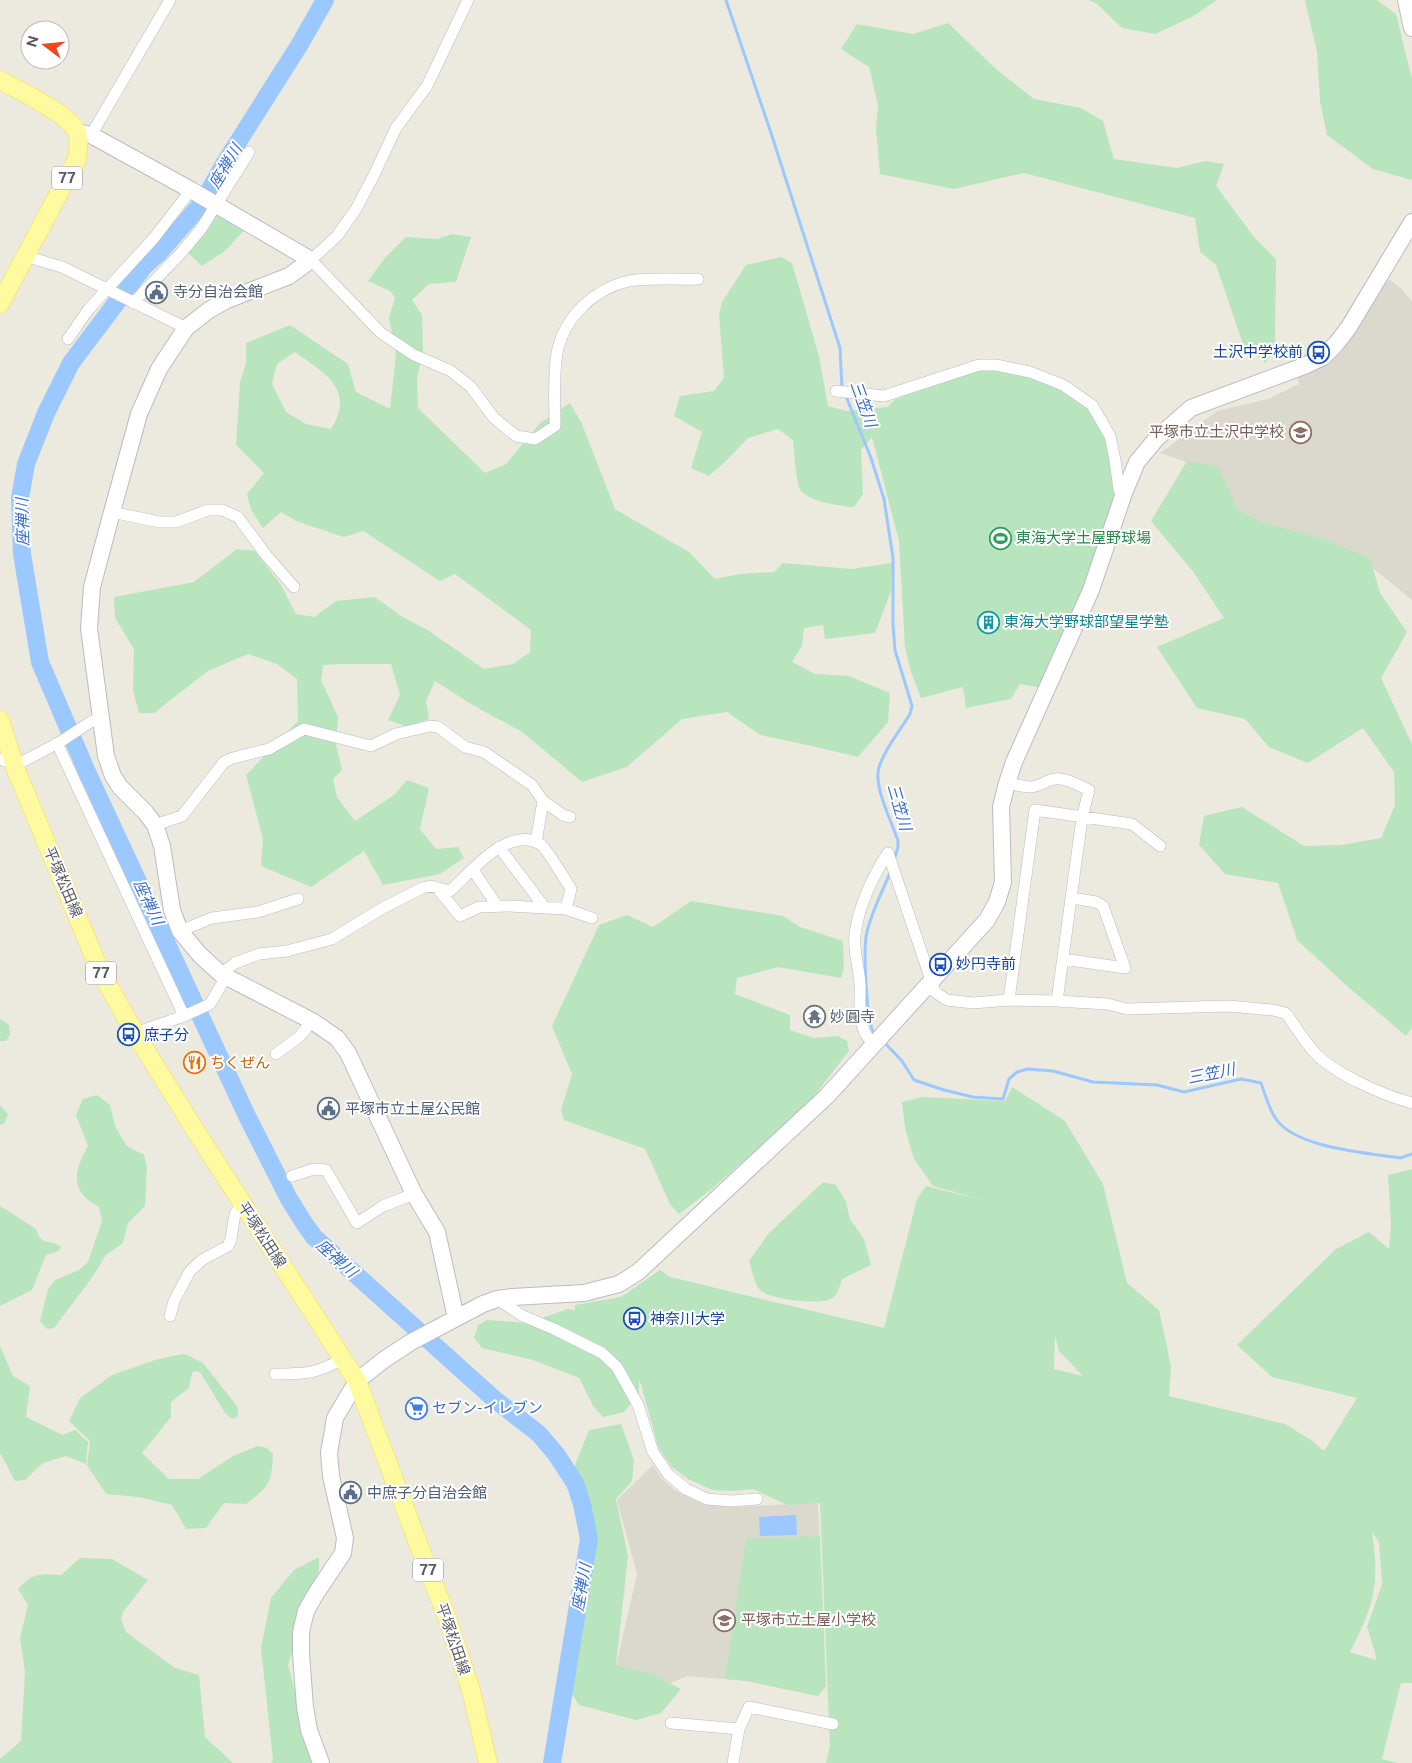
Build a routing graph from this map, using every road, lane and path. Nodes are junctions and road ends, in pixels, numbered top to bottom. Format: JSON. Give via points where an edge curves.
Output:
{"nodes":[{"id":1,"x":170,"y":0,"type":"edge"},
{"id":2,"x":468,"y":0,"type":"edge"},
{"id":3,"x":1406,"y":0,"type":"edge"},
{"id":4,"x":1412,"y":28,"type":"edge"},
{"id":5,"x":0,"y":80,"type":"edge"},
{"id":6,"x":84,"y":133,"type":"junction"},
{"id":7,"x":249,"y":152,"type":"dead end"},
{"id":8,"x":191,"y":190,"type":"junction"},
{"id":9,"x":215,"y":204,"type":"junction"},
{"id":10,"x":1412,"y":222,"type":"edge"},
{"id":11,"x":25,"y":256,"type":"junction"},
{"id":12,"x":310,"y":260,"type":"junction"},
{"id":13,"x":698,"y":280,"type":"dead end"},
{"id":14,"x":107,"y":290,"type":"junction"},
{"id":15,"x":133,"y":303,"type":"junction"},
{"id":16,"x":0,"y":304,"type":"edge"},
{"id":17,"x":186,"y":328,"type":"junction"},
{"id":18,"x":68,"y":340,"type":"dead end"},
{"id":19,"x":836,"y":391,"type":"dead end"},
{"id":20,"x":1124,"y":493,"type":"junction"},
{"id":21,"x":112,"y":512,"type":"junction"},
{"id":22,"x":294,"y":587,"type":"dead end"},
{"id":23,"x":0,"y":720,"type":"edge"},
{"id":24,"x":101,"y":720,"type":"junction"},
{"id":25,"x":58,"y":742,"type":"junction"},
{"id":26,"x":7,"y":761,"type":"edge"},
{"id":27,"x":1007,"y":783,"type":"junction"},
{"id":28,"x":543,"y":801,"type":"junction"},
{"id":29,"x":570,"y":817,"type":"dead end"},
{"id":30,"x":1082,"y":818,"type":"junction"},
{"id":31,"x":155,"y":825,"type":"junction"},
{"id":32,"x":536,"y":842,"type":"junction"},
{"id":33,"x":1160,"y":846,"type":"dead end"},
{"id":34,"x":499,"y":847,"type":"junction"},
{"id":35,"x":472,"y":870,"type":"junction"},
{"id":36,"x":437,"y":888,"type":"junction"},
{"id":37,"x":1072,"y":898,"type":"junction"},
{"id":38,"x":298,"y":899,"type":"dead end"},
{"id":39,"x":498,"y":907,"type":"junction"},
{"id":40,"x":545,"y":908,"type":"junction"},
{"id":41,"x":566,"y":909,"type":"junction"},
{"id":42,"x":592,"y":918,"type":"dead end"},
{"id":43,"x":180,"y":931,"type":"junction"},
{"id":44,"x":1063,"y":959,"type":"junction"},
{"id":45,"x":221,"y":974,"type":"junction"},
{"id":46,"x":932,"y":981,"type":"junction"},
{"id":47,"x":1009,"y":1000,"type":"junction"},
{"id":48,"x":1057,"y":1001,"type":"junction"},
{"id":49,"x":185,"y":1015,"type":"junction"},
{"id":50,"x":312,"y":1020,"type":"junction"},
{"id":51,"x":135,"y":1033,"type":"junction"},
{"id":52,"x":879,"y":1040,"type":"junction"},
{"id":53,"x":276,"y":1054,"type":"dead end"},
{"id":54,"x":1412,"y":1103,"type":"edge"},
{"id":55,"x":292,"y":1176,"type":"dead end"},
{"id":56,"x":414,"y":1194,"type":"junction"},
{"id":57,"x":242,"y":1205,"type":"junction"},
{"id":58,"x":497,"y":1299,"type":"junction"},
{"id":59,"x":170,"y":1316,"type":"dead end"},
{"id":60,"x":456,"y":1318,"type":"junction"},
{"id":61,"x":342,"y":1360,"type":"junction"},
{"id":62,"x":275,"y":1374,"type":"dead end"},
{"id":63,"x":357,"y":1380,"type":"junction"},
{"id":64,"x":757,"y":1498,"type":"dead end"},
{"id":65,"x":671,"y":1723,"type":"dead end"},
{"id":66,"x":833,"y":1724,"type":"dead end"},
{"id":67,"x":739,"y":1729,"type":"junction"},
{"id":68,"x":322,"y":1763,"type":"edge"},
{"id":69,"x":488,"y":1763,"type":"edge"},
{"id":70,"x":734,"y":1763,"type":"edge"}],
"edges":[{"from":1,"to":6,"type":"street"},
{"from":2,"to":12,"type":"street","via":[[427,86],[396,128],[356,209],[337,236]]},
{"from":3,"to":4,"type":"street"},
{"from":5,"to":6,"type":"main road","via":[[63,116]]},
{"from":6,"to":8,"type":"street"},
{"from":6,"to":11,"type":"main road","number":"77","via":[[77,159]]},
{"from":7,"to":9,"type":"street"},
{"from":8,"to":9,"type":"street"},
{"from":8,"to":14,"type":"street","via":[[154,238]]},
{"from":9,"to":12,"type":"street"},
{"from":9,"to":15,"type":"street","via":[[201,229]]},
{"from":10,"to":20,"type":"street","via":[[1336,344],[1322,357],[1304,366],[1191,408],[1157,438],[1137,462]]},
{"from":11,"to":14,"type":"street","via":[[62,267]]},
{"from":11,"to":16,"type":"main road","number":"77"},
{"from":12,"to":13,"type":"street","via":[[381,333],[414,355],[451,371],[471,387],[494,418],[516,436],[535,438],[554,426],[558,351],[573,318],[586,302],[608,287],[631,281]]},
{"from":12,"to":17,"type":"street","via":[[289,276],[227,300]]},
{"from":14,"to":15,"type":"street"},
{"from":14,"to":18,"type":"street","via":[[88,310]]},
{"from":15,"to":17,"type":"street"},
{"from":17,"to":21,"type":"street","via":[[159,369],[139,414]]},
{"from":19,"to":20,"type":"street","via":[[884,396],[979,365],[1030,372],[1063,385],[1092,404],[1110,436],[1119,490]]},
{"from":20,"to":27,"type":"street","via":[[1090,590]]},
{"from":21,"to":22,"type":"street","via":[[159,522],[176,522],[208,510],[222,510],[238,517]]},
{"from":21,"to":24,"type":"street","via":[[90,605],[91,653]]},
{"from":23,"to":26,"type":"main road","name":"平塚松田線","number":"77"},
{"from":24,"to":25,"type":"street","via":[[92,721]]},
{"from":24,"to":31,"type":"street","via":[[106,756],[113,776]]},
{"from":25,"to":26,"type":"street","via":[[22,762]]},
{"from":25,"to":49,"type":"street"},
{"from":26,"to":51,"type":"main road","name":"平塚松田線","number":"77","via":[[100,971]]},
{"from":27,"to":30,"type":"street","via":[[1030,788],[1049,780],[1071,782],[1088,790]]},
{"from":27,"to":46,"type":"street","via":[[1001,807],[1003,882],[997,902],[987,920]]},
{"from":28,"to":29,"type":"street"},
{"from":28,"to":31,"type":"street","via":[[532,785],[484,752],[465,747],[438,727],[396,734],[370,746],[304,729],[269,750],[224,762],[182,816]]},
{"from":28,"to":32,"type":"street"},
{"from":30,"to":33,"type":"street","via":[[1132,824]]},
{"from":30,"to":37,"type":"street"},
{"from":30,"to":47,"type":"street","via":[[1035,810]]},
{"from":31,"to":43,"type":"street","via":[[162,846],[172,910]]},
{"from":32,"to":34,"type":"street","via":[[513,840]]},
{"from":32,"to":41,"type":"street","via":[[542,844],[571,889]]},
{"from":34,"to":35,"type":"street"},
{"from":34,"to":40,"type":"street"},
{"from":35,"to":36,"type":"street","via":[[450,891]]},
{"from":35,"to":39,"type":"street"},
{"from":36,"to":39,"type":"street","via":[[460,916],[479,907]]},
{"from":36,"to":45,"type":"street","via":[[422,888],[332,940],[259,954],[235,963]]},
{"from":37,"to":44,"type":"street"},
{"from":37,"to":44,"type":"street","via":[[1103,906],[1125,968]]},
{"from":38,"to":43,"type":"street","via":[[258,912],[212,918]]},
{"from":39,"to":40,"type":"street"},
{"from":40,"to":41,"type":"street"},
{"from":41,"to":42,"type":"street"},
{"from":43,"to":45,"type":"street"},
{"from":44,"to":48,"type":"street"},
{"from":45,"to":49,"type":"street","via":[[223,982],[212,1001]]},
{"from":45,"to":50,"type":"street"},
{"from":46,"to":47,"type":"street","via":[[935,992],[947,1000],[973,1003]]},
{"from":46,"to":52,"type":"street"},
{"from":46,"to":52,"type":"street","via":[[888,852],[863,904],[855,934],[860,985],[859,1017],[869,1040]]},
{"from":47,"to":48,"type":"street"},
{"from":48,"to":54,"type":"street","via":[[1107,1004],[1127,1009],[1228,1006],[1280,1011],[1288,1016],[1306,1043],[1329,1066],[1387,1095]]},
{"from":49,"to":51,"type":"street"},
{"from":50,"to":53,"type":"street","via":[[300,1036]]},
{"from":50,"to":56,"type":"street","via":[[337,1038],[348,1053]]},
{"from":51,"to":57,"type":"main road","name":"平塚松田線","number":"77"},
{"from":52,"to":58,"type":"street","via":[[827,1096],[638,1272],[619,1284],[584,1293]]},
{"from":55,"to":56,"type":"street","via":[[314,1169],[326,1170],[357,1223],[383,1206]]},
{"from":56,"to":60,"type":"street","via":[[437,1232]]},
{"from":57,"to":59,"type":"street","via":[[234,1214],[228,1246],[190,1270]]},
{"from":57,"to":61,"type":"main road","name":"平塚松田線","number":"77"},
{"from":58,"to":60,"type":"street"},
{"from":58,"to":64,"type":"street","via":[[523,1316],[602,1353],[617,1367],[638,1406],[653,1452],[668,1474],[686,1489],[707,1499]]},
{"from":60,"to":63,"type":"street","via":[[385,1359]]},
{"from":61,"to":62,"type":"street","via":[[323,1370]]},
{"from":61,"to":63,"type":"main road","name":"平塚松田線","number":"77"},
{"from":63,"to":68,"type":"street","via":[[335,1418],[329,1453],[331,1476],[346,1538],[343,1553],[306,1611],[301,1632],[305,1707],[309,1730]]},
{"from":63,"to":69,"type":"main road","name":"平塚松田線","number":"77","via":[[450,1624],[471,1690]]},
{"from":65,"to":67,"type":"street"},
{"from":66,"to":67,"type":"street","via":[[749,1707]]},
{"from":67,"to":70,"type":"street"}]}
